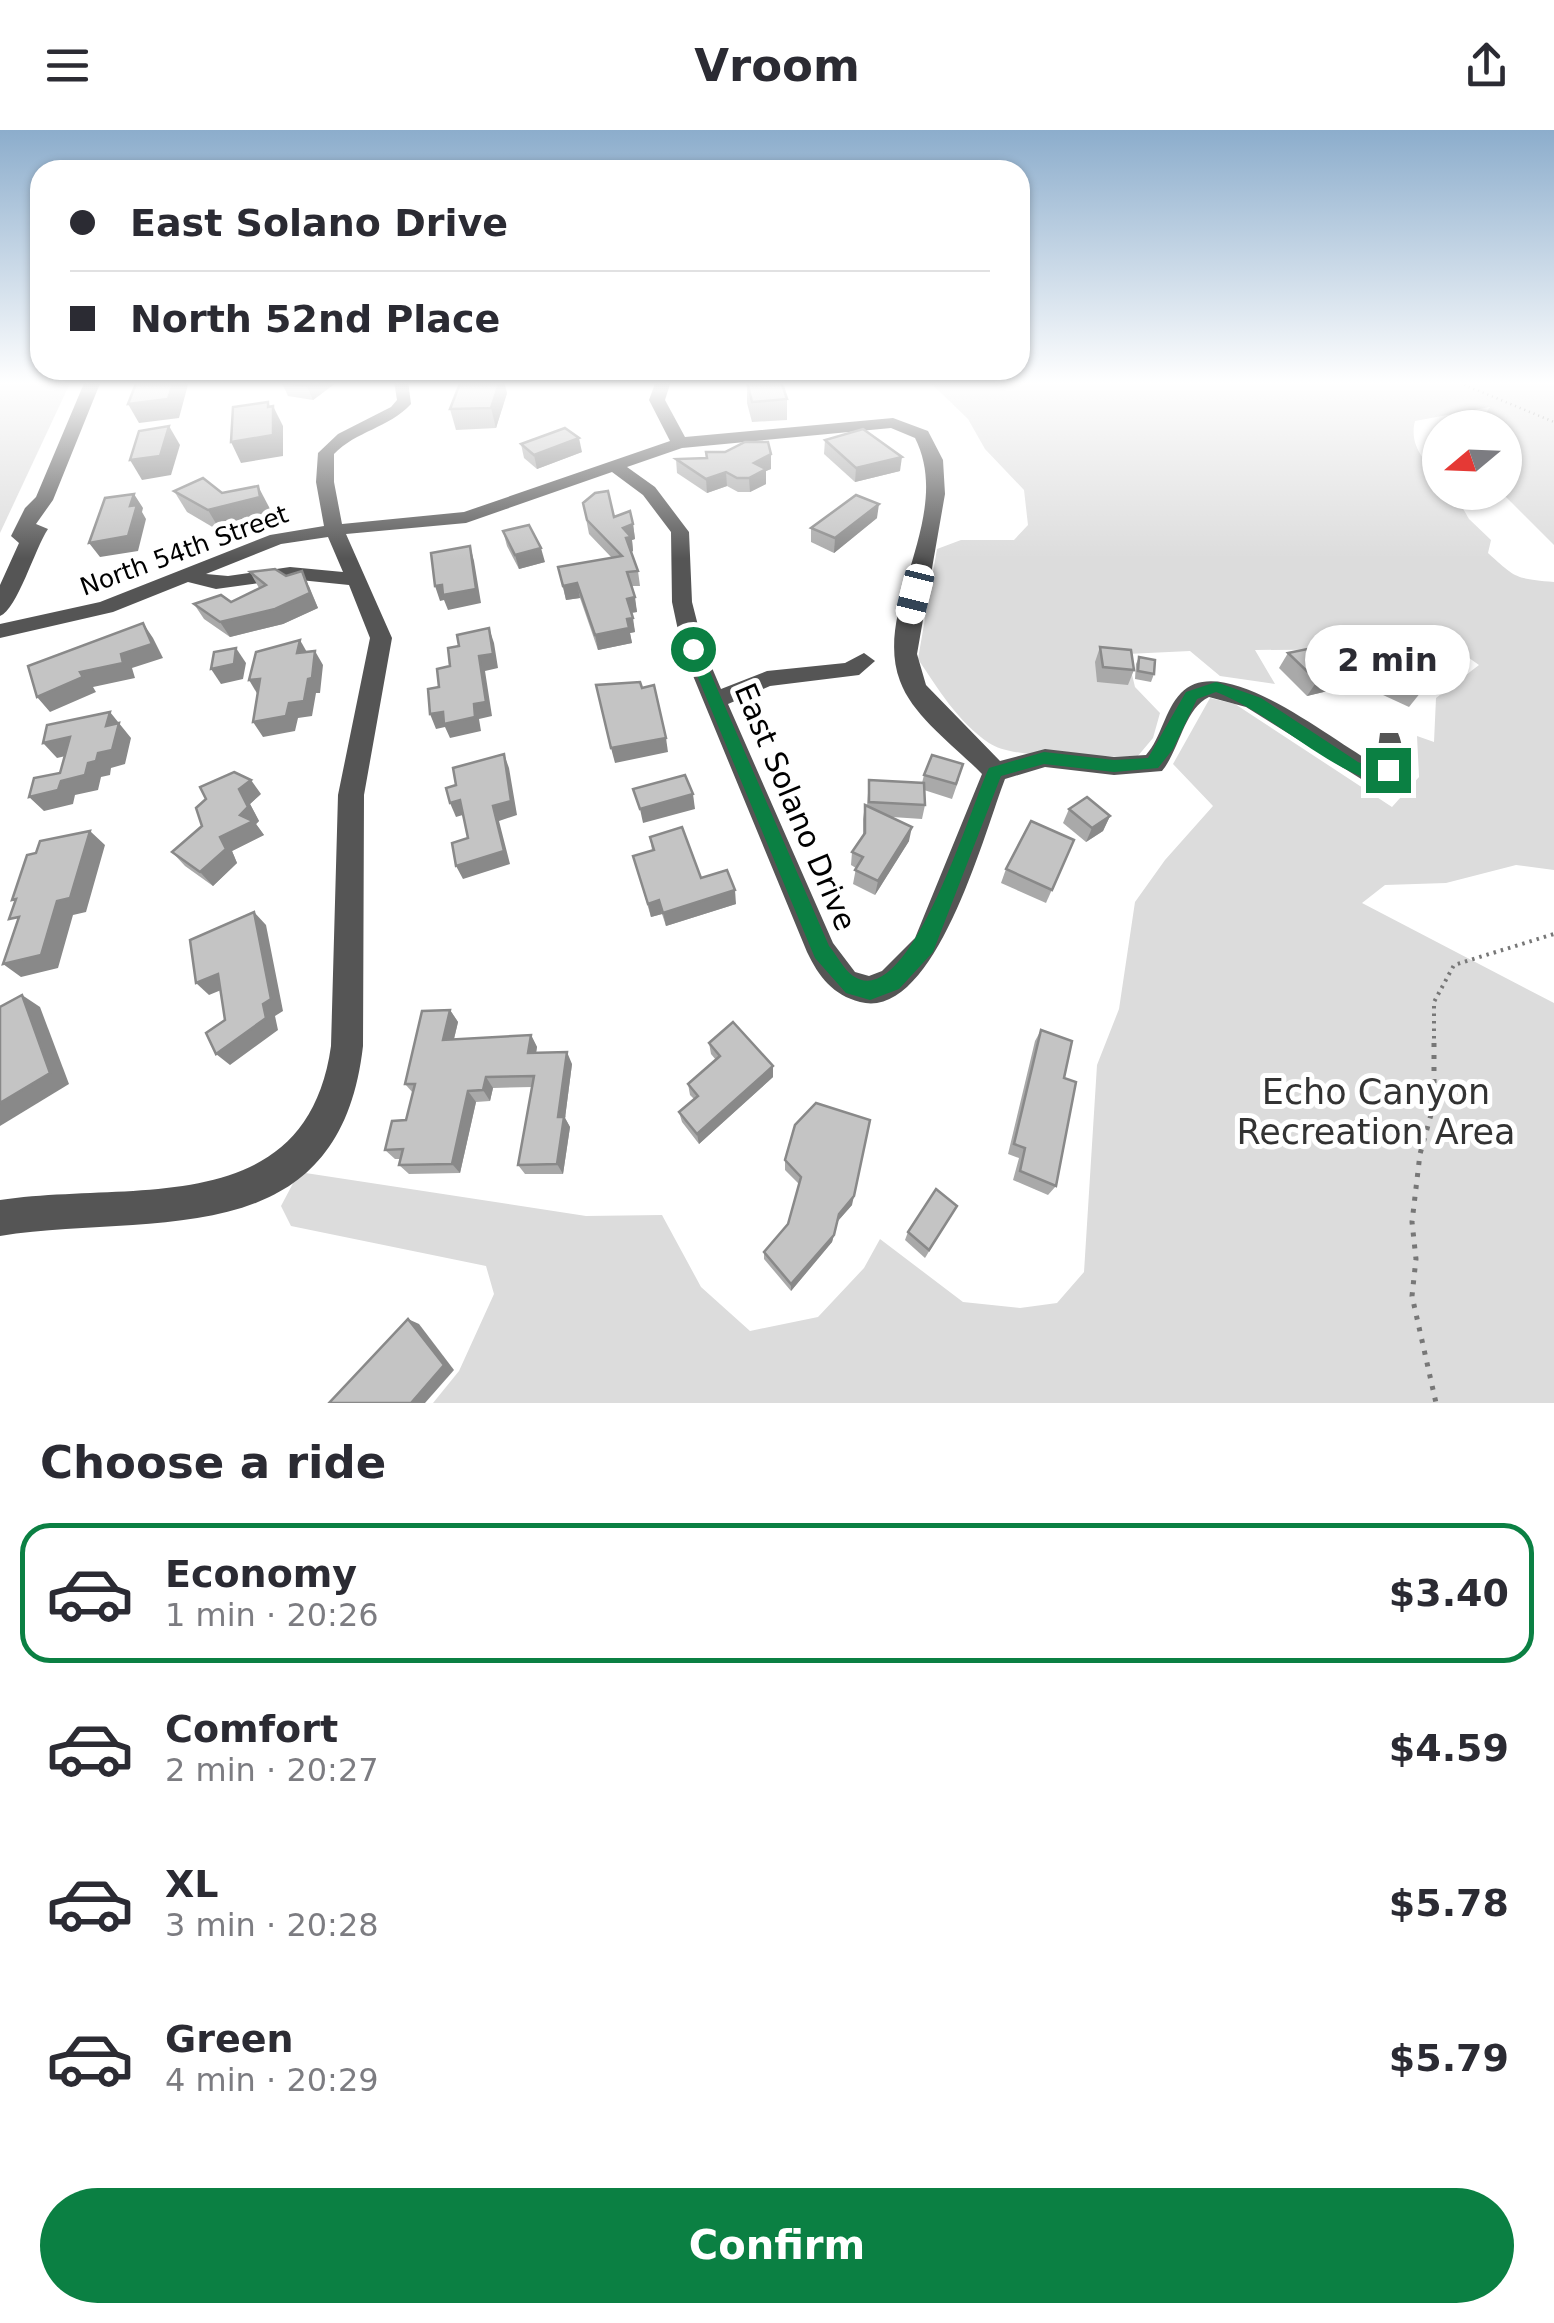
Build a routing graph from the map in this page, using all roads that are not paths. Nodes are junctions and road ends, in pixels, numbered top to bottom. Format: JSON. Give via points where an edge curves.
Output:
{"nodes":[{"id":1,"x":69,"y":440,"type":"edge"},
{"id":2,"x":340,"y":440,"type":"edge"},
{"id":3,"x":704,"y":440,"type":"edge"},
{"id":4,"x":926,"y":440,"type":"edge"},
{"id":5,"x":680,"y":443,"type":"joint"},
{"id":6,"x":611,"y":464,"type":"junction"},
{"id":7,"x":331,"y":529,"type":"junction"},
{"id":8,"x":26,"y":547,"type":"junction"},
{"id":9,"x":0,"y":556,"type":"edge"},
{"id":10,"x":188,"y":575,"type":"junction"},
{"id":11,"x":354,"y":578,"type":"junction"},
{"id":12,"x":0,"y":609,"type":"edge"},
{"id":13,"x":0,"y":631,"type":"edge"},
{"id":14,"x":864,"y":661,"type":"dead end"},
{"id":15,"x":713,"y":701,"type":"junction"},
{"id":16,"x":1389,"y":739,"type":"dead end"},
{"id":17,"x":994,"y":772,"type":"junction"},
{"id":18,"x":0,"y":1218,"type":"edge"}],
"edges":[{"from":1,"to":8,"type":"street","via":[[44,500],[49,506]]},
{"from":2,"to":7,"type":"street","via":[[326,454]]},
{"from":3,"to":5,"type":"street","name":"North 54th Street"},
{"from":4,"to":17,"type":"street","name":"North 54th Street","via":[[937,471],[933,519],[906,631],[910,680]]},
{"from":5,"to":6,"type":"street","name":"North 54th Street"},
{"from":6,"to":7,"type":"street","name":"North 54th Street","via":[[466,517]]},
{"from":6,"to":15,"type":"street","name":"East Solano Drive","via":[[649,492],[680,532],[682,602]]},
{"from":7,"to":10,"type":"street","name":"North 54th Street","via":[[277,538]]},
{"from":7,"to":11,"type":"street"},
{"from":8,"to":9,"type":"street"},
{"from":8,"to":12,"type":"street"},
{"from":10,"to":11,"type":"street","via":[[212,586],[290,573]]},
{"from":10,"to":13,"type":"street","name":"North 54th Street","via":[[106,608]]},
{"from":11,"to":18,"type":"street","via":[[380,638],[351,795],[347,1048],[324,1118],[302,1154],[240,1192],[153,1208],[42,1209]]},
{"from":14,"to":15,"type":"street","via":[[851,670],[768,679]]},
{"from":15,"to":17,"type":"street","name":"East Solano Drive","via":[[835,974],[846,984],[870,990],[892,982],[926,946]]},
{"from":16,"to":17,"type":"street","via":[[1388,770],[1375,776],[1256,702],[1206,687],[1192,696],[1153,764],[1044,758]]}]}
